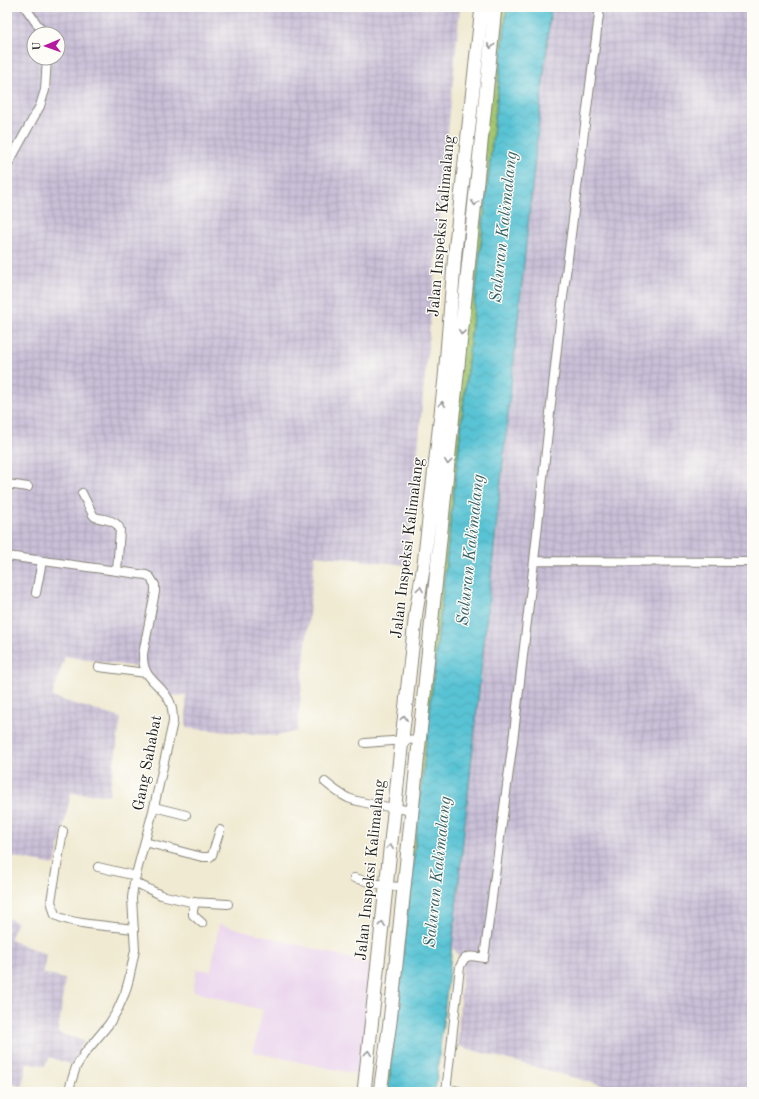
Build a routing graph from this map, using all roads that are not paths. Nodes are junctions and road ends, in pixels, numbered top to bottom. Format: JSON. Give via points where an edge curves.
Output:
{"nodes":[{"id":1,"x":25,"y":7,"type":"edge"},
{"id":2,"x":482,"y":7,"type":"edge"},
{"id":3,"x":495,"y":7,"type":"edge"},
{"id":4,"x":600,"y":7,"type":"edge"},
{"id":5,"x":38,"y":26,"type":"edge"},
{"id":6,"x":46,"y":66,"type":"edge"},
{"id":7,"x":7,"y":166,"type":"edge"},
{"id":8,"x":463,"y":172,"type":"junction"},
{"id":9,"x":478,"y":174,"type":"junction"},
{"id":10,"x":455,"y":252,"type":"junction"},
{"id":11,"x":470,"y":254,"type":"junction"},
{"id":12,"x":7,"y":484,"type":"edge"},
{"id":13,"x":28,"y":487,"type":"dead end"},
{"id":14,"x":82,"y":493,"type":"dead end"},
{"id":15,"x":7,"y":556,"type":"edge"},
{"id":16,"x":42,"y":561,"type":"junction"},
{"id":17,"x":534,"y":561,"type":"junction"},
{"id":18,"x":752,"y":562,"type":"edge"},
{"id":19,"x":117,"y":571,"type":"junction"},
{"id":20,"x":36,"y":592,"type":"dead end"},
{"id":21,"x":99,"y":667,"type":"dead end"},
{"id":22,"x":146,"y":673,"type":"junction"},
{"id":23,"x":402,"y":739,"type":"junction"},
{"id":24,"x":420,"y":739,"type":"junction"},
{"id":25,"x":365,"y":743,"type":"dead end"},
{"id":26,"x":325,"y":782,"type":"dead end"},
{"id":27,"x":154,"y":807,"type":"junction"},
{"id":28,"x":394,"y":807,"type":"junction"},
{"id":29,"x":412,"y":811,"type":"junction"},
{"id":30,"x":186,"y":815,"type":"dead end"},
{"id":31,"x":220,"y":830,"type":"dead end"},
{"id":32,"x":63,"y":831,"type":"dead end"},
{"id":33,"x":145,"y":842,"type":"junction"},
{"id":34,"x":98,"y":867,"type":"dead end"},
{"id":35,"x":354,"y":878,"type":"dead end"},
{"id":36,"x":135,"y":879,"type":"junction"},
{"id":37,"x":386,"y":886,"type":"junction"},
{"id":38,"x":404,"y":887,"type":"junction"},
{"id":39,"x":195,"y":902,"type":"junction"},
{"id":40,"x":228,"y":904,"type":"dead end"},
{"id":41,"x":202,"y":923,"type":"dead end"},
{"id":42,"x":134,"y":929,"type":"junction"},
{"id":43,"x":446,"y":1090,"type":"edge"},
{"id":44,"x":68,"y":1092,"type":"edge"},
{"id":45,"x":364,"y":1092,"type":"edge"},
{"id":46,"x":380,"y":1092,"type":"edge"},
{"id":47,"x":462,"y":1092,"type":"edge"}],
"edges":[{"from":1,"to":5,"type":"street"},
{"from":2,"to":8,"type":"main road","name":"Jalan Inspeksi Kalimalang"},
{"from":3,"to":9,"type":"main road","name":"Jalan Inspeksi Kalimalang","one_way":true},
{"from":4,"to":17,"type":"street","via":[[560,321]]},
{"from":6,"to":7,"type":"street","via":[[45,90],[40,106]]},
{"from":8,"to":9,"type":"main road"},
{"from":8,"to":10,"type":"main road","name":"Jalan Inspeksi Kalimalang"},
{"from":9,"to":11,"type":"main road","name":"Jalan Inspeksi Kalimalang","one_way":true},
{"from":10,"to":11,"type":"main road"},
{"from":23,"to":10,"type":"main road","name":"Jalan Inspeksi Kalimalang","one_way":true,"via":[[445,378]]},
{"from":11,"to":24,"type":"main road","name":"Jalan Inspeksi Kalimalang","one_way":true},
{"from":12,"to":13,"type":"street"},
{"from":14,"to":19,"type":"street","via":[[93,515],[119,525]]},
{"from":15,"to":16,"type":"street"},
{"from":16,"to":19,"type":"street"},
{"from":16,"to":20,"type":"street"},
{"from":17,"to":18,"type":"street"},
{"from":17,"to":43,"type":"street","via":[[484,958],[466,957],[460,967]]},
{"from":19,"to":22,"type":"street","via":[[146,575],[155,585],[143,654]]},
{"from":21,"to":22,"type":"street"},
{"from":22,"to":27,"type":"street","name":"Gang Sahabat","via":[[169,699],[173,716]]},
{"from":23,"to":24,"type":"street"},
{"from":23,"to":25,"type":"street"},
{"from":23,"to":28,"type":"main road","name":"Jalan Inspeksi Kalimalang"},
{"from":24,"to":29,"type":"main road","name":"Jalan Inspeksi Kalimalang"},
{"from":26,"to":28,"type":"street","via":[[348,798]]},
{"from":27,"to":30,"type":"street"},
{"from":27,"to":33,"type":"street","name":"Gang Sahabat"},
{"from":28,"to":29,"type":"street"},
{"from":37,"to":28,"type":"main road","name":"Jalan Inspeksi Kalimalang","one_way":true},
{"from":29,"to":38,"type":"main road","name":"Jalan Inspeksi Kalimalang"},
{"from":31,"to":33,"type":"street","via":[[210,857]]},
{"from":32,"to":42,"type":"street","via":[[51,901],[55,915],[73,921]]},
{"from":33,"to":36,"type":"street","name":"Gang Sahabat"},
{"from":34,"to":36,"type":"street"},
{"from":35,"to":37,"type":"street"},
{"from":36,"to":39,"type":"street","via":[[161,895]]},
{"from":36,"to":42,"type":"street","name":"Gang Sahabat","via":[[132,898]]},
{"from":37,"to":38,"type":"street"},
{"from":45,"to":37,"type":"main road","name":"Jalan Inspeksi Kalimalang","one_way":true},
{"from":38,"to":46,"type":"main road","name":"Jalan Inspeksi Kalimalang"},
{"from":39,"to":40,"type":"street"},
{"from":39,"to":41,"type":"street","via":[[194,915]]},
{"from":42,"to":44,"type":"street","name":"Gang Sahabat","via":[[135,950],[125,993],[109,1024],[76,1067]]},
{"from":43,"to":47,"type":"street"}]}
